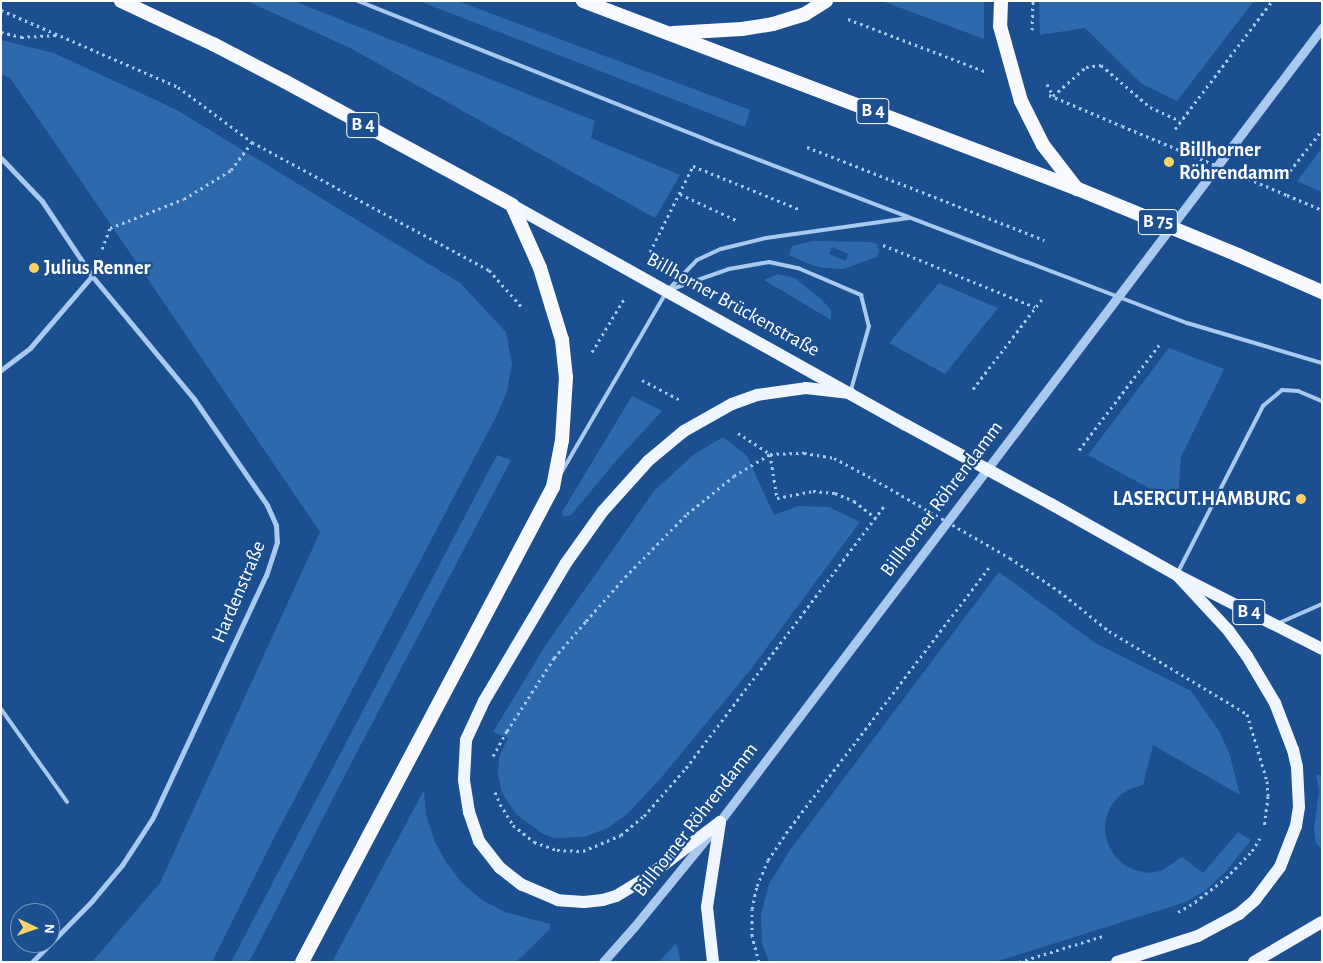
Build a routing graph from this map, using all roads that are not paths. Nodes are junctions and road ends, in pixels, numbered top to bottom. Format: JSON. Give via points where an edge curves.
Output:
{"nodes":[{"id":1,"x":121,"y":1,"type":"edge"},
{"id":2,"x":358,"y":1,"type":"edge"},
{"id":3,"x":583,"y":1,"type":"edge"},
{"id":4,"x":826,"y":1,"type":"edge"},
{"id":5,"x":1001,"y":1,"type":"edge"},
{"id":6,"x":1322,"y":28,"type":"edge"},
{"id":7,"x":668,"y":33,"type":"junction"},
{"id":8,"x":1,"y":158,"type":"edge"},
{"id":9,"x":1078,"y":189,"type":"junction"},
{"id":10,"x":512,"y":205,"type":"junction"},
{"id":11,"x":911,"y":217,"type":"junction"},
{"id":12,"x":92,"y":276,"type":"junction"},
{"id":13,"x":667,"y":291,"type":"junction"},
{"id":14,"x":1322,"y":292,"type":"edge"},
{"id":15,"x":1322,"y":363,"type":"edge"},
{"id":16,"x":1,"y":370,"type":"edge"},
{"id":17,"x":850,"y":393,"type":"junction"},
{"id":18,"x":1322,"y":401,"type":"edge"},
{"id":19,"x":553,"y":487,"type":"junction"},
{"id":20,"x":1177,"y":575,"type":"junction"},
{"id":21,"x":1322,"y":604,"type":"edge"},
{"id":22,"x":1274,"y":625,"type":"junction"},
{"id":23,"x":1322,"y":649,"type":"edge"},
{"id":24,"x":1,"y":709,"type":"edge"},
{"id":25,"x":67,"y":802,"type":"dead end"},
{"id":26,"x":720,"y":822,"type":"junction"},
{"id":27,"x":1319,"y":920,"type":"edge"},
{"id":28,"x":32,"y":962,"type":"edge"},
{"id":29,"x":302,"y":962,"type":"edge"},
{"id":30,"x":603,"y":962,"type":"edge"},
{"id":31,"x":713,"y":962,"type":"edge"},
{"id":32,"x":1117,"y":962,"type":"edge"},
{"id":33,"x":1254,"y":962,"type":"edge"}],
"edges":[{"from":1,"to":10,"type":"highway","name":"Billhorner Brückenstraße","number":"B 4","via":[[276,76]]},
{"from":2,"to":11,"type":"lane"},
{"from":3,"to":7,"type":"highway","number":"B 4"},
{"from":4,"to":7,"type":"highway","via":[[804,14],[773,24]]},
{"from":5,"to":9,"type":"highway","via":[[1000,26],[1021,101],[1043,145]]},
{"from":6,"to":26,"type":"street","name":"Billhorner Röhrendamm"},
{"from":7,"to":9,"type":"highway","number":"B 4"},
{"from":8,"to":12,"type":"street","name":"Hardenstraße","via":[[42,201]]},
{"from":9,"to":14,"type":"highway","number":"B 75","bridge":true},
{"from":10,"to":13,"type":"main road","name":"Billhorner Brückenstraße","number":"B 4"},
{"from":10,"to":19,"type":"highway","via":[[540,268],[562,340],[566,377],[562,440]]},
{"from":11,"to":13,"type":"lane","via":[[766,238],[721,249],[697,260]]},
{"from":11,"to":15,"type":"lane","bridge":true,"via":[[1187,322]]},
{"from":12,"to":16,"type":"street","via":[[30,348]]},
{"from":12,"to":28,"type":"street","name":"Hardenstraße","via":[[199,407],[267,505],[276,526],[277,542],[266,575],[152,819],[122,866]]},
{"from":13,"to":17,"type":"main road","name":"Billhorner Brückenstraße","number":"B 4"},
{"from":13,"to":17,"type":"lane","via":[[730,269],[769,262],[798,268],[861,295],[869,326]]},
{"from":13,"to":19,"type":"lane"},
{"from":17,"to":20,"type":"main road","name":"Billhorner Brückenstraße","number":"B 4","bridge":true},
{"from":17,"to":26,"type":"main road","via":[[806,388],[781,390],[732,404],[684,431],[648,461],[603,511],[566,563],[484,701],[466,740],[464,779],[469,812],[479,841],[500,868],[522,885],[558,900],[584,902],[616,896],[646,878]]},
{"from":18,"to":20,"type":"lane","via":[[1298,391],[1282,390],[1263,406]]},
{"from":19,"to":29,"type":"highway"},
{"from":20,"to":22,"type":"main road","name":"Billhorner Brückenstraße","number":"B 4"},
{"from":20,"to":32,"type":"main road","via":[[1233,637],[1275,703],[1295,758],[1299,807],[1294,833],[1280,868],[1255,900],[1239,914],[1198,936]]},
{"from":21,"to":22,"type":"lane"},
{"from":22,"to":23,"type":"main road","name":"Billhorner Brückenstraße","number":"B 4"},
{"from":24,"to":25,"type":"lane"},
{"from":26,"to":30,"type":"street","name":"Billhorner Röhrendamm"},
{"from":26,"to":31,"type":"main road","via":[[706,907]]},
{"from":27,"to":33,"type":"main road","via":[[1290,942]]}]}
